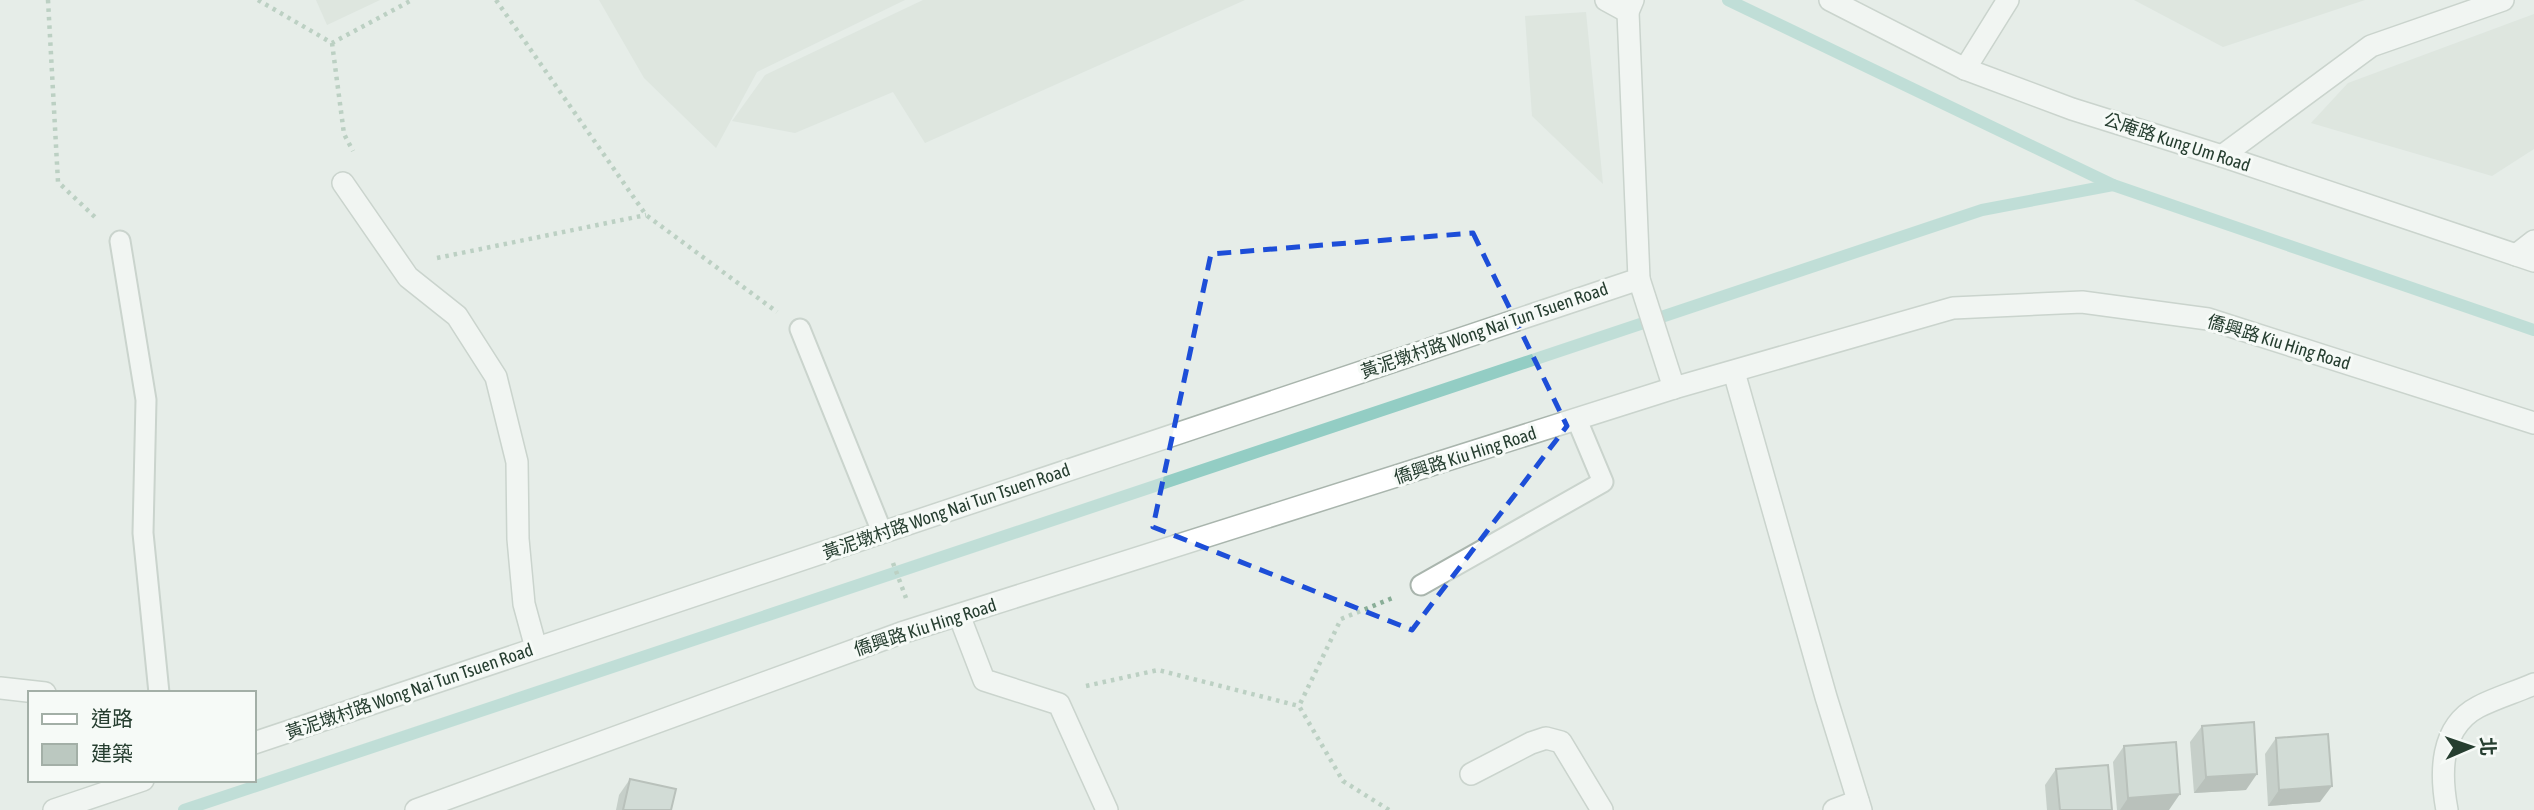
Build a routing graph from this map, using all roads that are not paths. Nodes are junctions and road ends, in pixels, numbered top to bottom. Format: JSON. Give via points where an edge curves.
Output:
{"nodes":[{"id":1,"x":1606,"y":0,"type":"edge"},
{"id":2,"x":1830,"y":0,"type":"edge"},
{"id":3,"x":2008,"y":0,"type":"edge"},
{"id":4,"x":2503,"y":0,"type":"edge"},
{"id":5,"x":1630,"y":6,"type":"edge"},
{"id":6,"x":1965,"y":69,"type":"junction"},
{"id":7,"x":2222,"y":156,"type":"junction"},
{"id":8,"x":342,"y":183,"type":"dead end"},
{"id":9,"x":120,"y":241,"type":"road end"},
{"id":10,"x":2534,"y":241,"type":"edge"},
{"id":11,"x":2525,"y":258,"type":"edge"},
{"id":12,"x":1639,"y":278,"type":"junction"},
{"id":13,"x":800,"y":329,"type":"road end"},
{"id":14,"x":1734,"y":372,"type":"junction"},
{"id":15,"x":1674,"y":388,"type":"junction"},
{"id":16,"x":1577,"y":420,"type":"junction"},
{"id":17,"x":2534,"y":423,"type":"edge"},
{"id":18,"x":885,"y":542,"type":"junction"},
{"id":19,"x":1422,"y":585,"type":"road end"},
{"id":20,"x":959,"y":615,"type":"junction"},
{"id":21,"x":537,"y":648,"type":"junction"},
{"id":22,"x":2534,"y":684,"type":"edge"},
{"id":23,"x":0,"y":688,"type":"edge"},
{"id":24,"x":28,"y":691,"type":"edge"},
{"id":25,"x":159,"y":691,"type":"edge"},
{"id":26,"x":256,"y":742,"type":"edge"},
{"id":27,"x":1471,"y":774,"type":"dead end"},
{"id":28,"x":137,"y":782,"type":"edge"},
{"id":29,"x":1860,"y":806,"type":"edge"},
{"id":30,"x":429,"y":808,"type":"edge"},
{"id":31,"x":54,"y":810,"type":"edge"},
{"id":32,"x":1107,"y":810,"type":"edge"},
{"id":33,"x":1602,"y":810,"type":"edge"},
{"id":34,"x":1834,"y":810,"type":"edge"},
{"id":35,"x":2446,"y":810,"type":"edge"}],
"edges":[{"from":1,"to":5,"type":"street"},
{"from":2,"to":6,"type":"street","name":"公庵路 Kung Um Road"},
{"from":3,"to":6,"type":"street"},
{"from":4,"to":7,"type":"street","via":[[2371,46]]},
{"from":5,"to":12,"type":"street"},
{"from":6,"to":7,"type":"street","name":"公庵路 Kung Um Road","via":[[2072,109]]},
{"from":7,"to":11,"type":"street","name":"公庵路 Kung Um Road"},
{"from":8,"to":21,"type":"street","via":[[408,277],[457,316],[496,377],[517,462],[524,604]]},
{"from":9,"to":25,"type":"lane","via":[[146,400],[143,533]]},
{"from":10,"to":11,"type":"street"},
{"from":12,"to":15,"type":"street"},
{"from":12,"to":18,"type":"street","name":"黃泥墩村路 Wong Nai Tun Tsuen Road"},
{"from":13,"to":18,"type":"lane"},
{"from":14,"to":15,"type":"street","name":"僑興路 Kiu Hing Road"},
{"from":14,"to":17,"type":"street","name":"僑興路 Kiu Hing Road","via":[[1953,308],[2082,302],[2208,319]]},
{"from":14,"to":29,"type":"street"},
{"from":15,"to":16,"type":"street","name":"僑興路 Kiu Hing Road"},
{"from":16,"to":19,"type":"lane","via":[[1603,482]]},
{"from":16,"to":20,"type":"street","name":"僑興路 Kiu Hing Road"},
{"from":18,"to":21,"type":"street","name":"黃泥墩村路 Wong Nai Tun Tsuen Road"},
{"from":20,"to":30,"type":"street","name":"僑興路 Kiu Hing Road"},
{"from":20,"to":32,"type":"street","via":[[984,680],[1059,704]]},
{"from":21,"to":26,"type":"street","name":"黃泥墩村路 Wong Nai Tun Tsuen Road"},
{"from":22,"to":35,"type":"street","via":[[2475,708],[2453,730],[2442,758]]},
{"from":23,"to":24,"type":"street"},
{"from":27,"to":33,"type":"street","via":[[1531,743],[1546,738],[1561,742]]},
{"from":28,"to":31,"type":"street"},
{"from":29,"to":34,"type":"street"}]}
